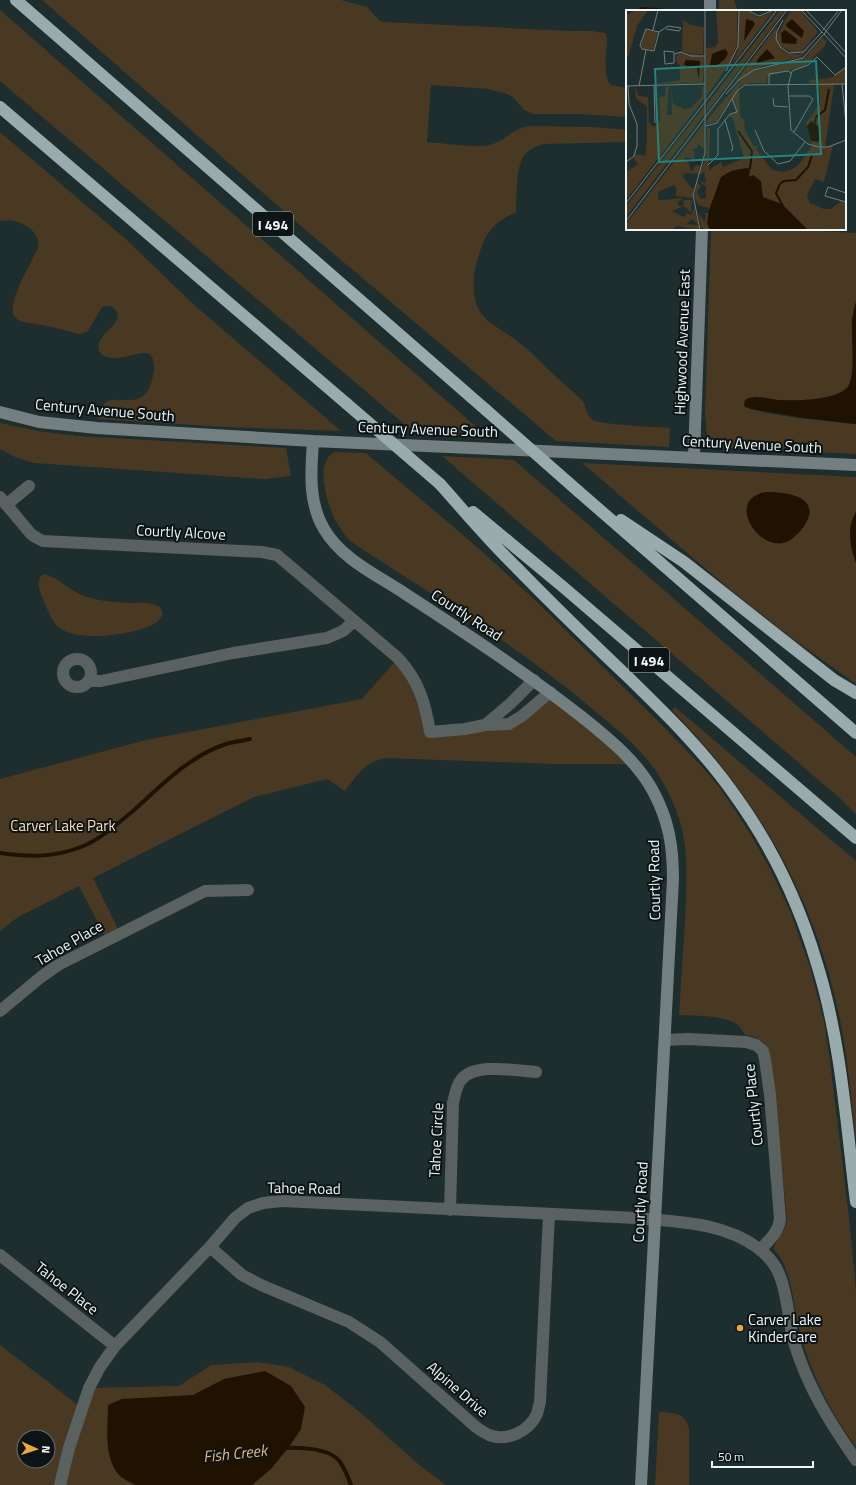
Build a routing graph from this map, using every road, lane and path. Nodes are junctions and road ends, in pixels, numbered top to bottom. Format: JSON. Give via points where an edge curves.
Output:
{"nodes":[{"id":1,"x":16,"y":0,"type":"edge"},
{"id":2,"x":0,"y":107,"type":"edge"},
{"id":3,"x":702,"y":230,"type":"edge"},
{"id":4,"x":0,"y":412,"type":"edge"},
{"id":5,"x":313,"y":440,"type":"junction"},
{"id":6,"x":694,"y":457,"type":"junction"},
{"id":7,"x":856,"y":465,"type":"edge"},
{"id":8,"x":440,"y":484,"type":"junction"},
{"id":9,"x":29,"y":486,"type":"dead end"},
{"id":10,"x":578,"y":491,"type":"junction"},
{"id":11,"x":3,"y":501,"type":"edge"},
{"id":12,"x":354,"y":620,"type":"junction"},
{"id":13,"x":534,"y":680,"type":"junction"},
{"id":14,"x":89,"y":681,"type":"dead end"},
{"id":15,"x":550,"y":692,"type":"junction"},
{"id":16,"x":856,"y":694,"type":"edge"},
{"id":17,"x":485,"y":725,"type":"junction"},
{"id":18,"x":856,"y":733,"type":"edge"},
{"id":19,"x":856,"y":838,"type":"edge"},
{"id":20,"x":248,"y":890,"type":"dead end"},
{"id":21,"x":0,"y":1011,"type":"edge"},
{"id":22,"x":665,"y":1040,"type":"junction"},
{"id":23,"x":536,"y":1072,"type":"dead end"},
{"id":24,"x":856,"y":1202,"type":"edge"},
{"id":25,"x":450,"y":1210,"type":"junction"},
{"id":26,"x":549,"y":1214,"type":"junction"},
{"id":27,"x":655,"y":1220,"type":"junction"},
{"id":28,"x":210,"y":1247,"type":"junction"},
{"id":29,"x":760,"y":1250,"type":"junction"},
{"id":30,"x":0,"y":1255,"type":"edge"},
{"id":31,"x":115,"y":1346,"type":"junction"},
{"id":32,"x":856,"y":1460,"type":"edge"},
{"id":33,"x":60,"y":1485,"type":"edge"},
{"id":34,"x":641,"y":1485,"type":"edge"}],
"edges":[{"from":1,"to":10,"type":"highway","number":"I 494","bridge":true},
{"from":2,"to":8,"type":"highway","number":"I 494","bridge":true},
{"from":3,"to":6,"type":"street","name":"Highwood Avenue East"},
{"from":4,"to":5,"type":"street","name":"Century Avenue South","via":[[31,421],[77,427]]},
{"from":5,"to":6,"type":"street","name":"Century Avenue South"},
{"from":5,"to":13,"type":"street","name":"Courtly Road","via":[[311,482],[314,503],[320,521],[333,542],[355,561]]},
{"from":6,"to":7,"type":"street","name":"Century Avenue South"},
{"from":8,"to":19,"type":"highway","number":"I 494"},
{"from":8,"to":24,"type":"highway","via":[[513,565],[699,749],[734,793],[765,842],[798,910],[826,996],[837,1050]]},
{"from":9,"to":11,"type":"street"},
{"from":10,"to":16,"type":"highway","via":[[684,562],[834,680]]},
{"from":10,"to":18,"type":"highway","number":"I 494"},
{"from":11,"to":12,"type":"street","name":"Courtly Alcove","via":[[31,534],[43,541],[271,553],[285,561]]},
{"from":12,"to":14,"type":"street","via":[[340,633],[324,639],[233,653],[101,681]]},
{"from":12,"to":17,"type":"street","name":"Courtly Alcove","via":[[408,669],[423,699],[430,732],[465,730]]},
{"from":13,"to":15,"type":"street","name":"Courtly Road"},
{"from":13,"to":17,"type":"street","name":"Courtly Alcove"},
{"from":15,"to":17,"type":"street","name":"Courtly Alcove","via":[[509,724]]},
{"from":15,"to":22,"type":"street","name":"Courtly Road","via":[[632,760],[653,790],[668,825],[673,856],[673,879]]},
{"from":20,"to":21,"type":"street","name":"Tahoe Place","via":[[205,891],[58,965]]},
{"from":22,"to":27,"type":"street","name":"Courtly Road"},
{"from":22,"to":29,"type":"street","name":"Courtly Place","via":[[748,1042],[763,1051],[770,1096],[780,1219],[777,1230]]},
{"from":23,"to":25,"type":"street","name":"Tahoe Circle","via":[[478,1070],[462,1079],[456,1089],[453,1103]]},
{"from":25,"to":26,"type":"street","name":"Tahoe Road"},
{"from":25,"to":28,"type":"street","name":"Tahoe Road","via":[[282,1201],[263,1203],[248,1208],[235,1218]]},
{"from":26,"to":27,"type":"street","name":"Tahoe Road"},
{"from":26,"to":28,"type":"street","name":"Alpine Drive","via":[[540,1402],[537,1414],[530,1424],[509,1436],[489,1435],[476,1427],[367,1332],[242,1275]]},
{"from":27,"to":29,"type":"street","name":"Tahoe Road","via":[[694,1223],[715,1228],[744,1239]]},
{"from":27,"to":34,"type":"street","name":"Courtly Road"},
{"from":28,"to":31,"type":"street","name":"Tahoe Road"},
{"from":29,"to":32,"type":"street","name":"Tahoe Road","via":[[773,1263],[780,1276],[794,1341],[813,1390],[833,1428]]},
{"from":30,"to":31,"type":"street","name":"Tahoe Place"},
{"from":31,"to":33,"type":"street","name":"Tahoe Road","via":[[89,1388]]}]}
